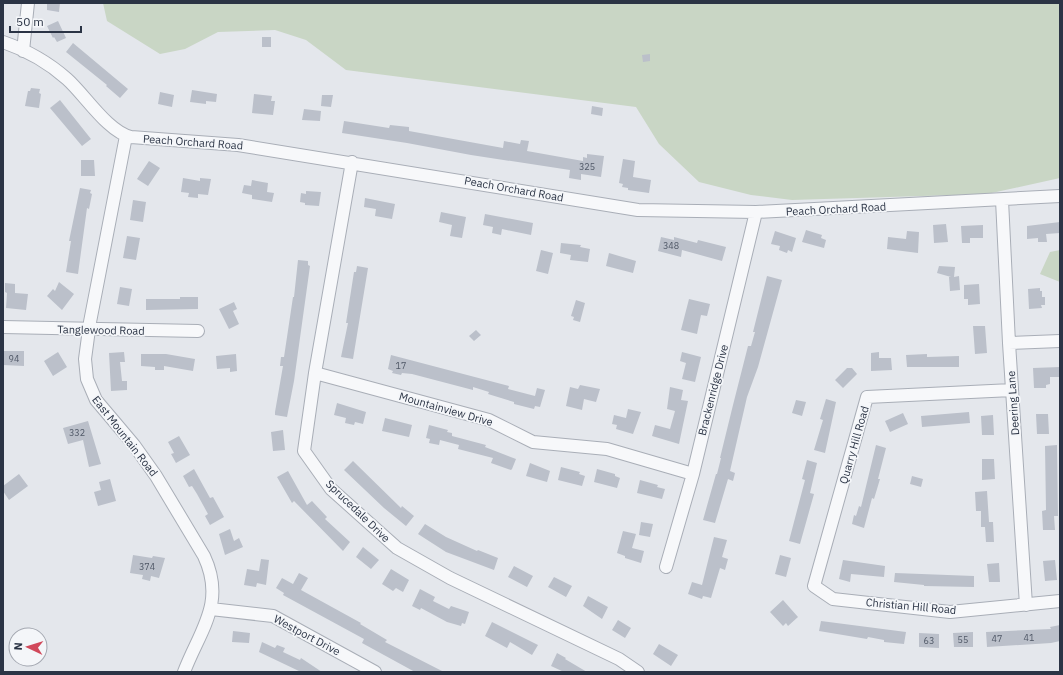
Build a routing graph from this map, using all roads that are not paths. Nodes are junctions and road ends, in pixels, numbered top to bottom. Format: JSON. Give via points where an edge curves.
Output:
{"nodes":[{"id":1,"x":28,"y":3,"type":"edge"},
{"id":2,"x":3,"y":42,"type":"edge"},
{"id":3,"x":23,"y":51,"type":"junction"},
{"id":4,"x":126,"y":136,"type":"junction"},
{"id":5,"x":352,"y":162,"type":"junction"},
{"id":6,"x":1060,"y":196,"type":"edge"},
{"id":7,"x":1002,"y":200,"type":"junction"},
{"id":8,"x":756,"y":212,"type":"junction"},
{"id":9,"x":3,"y":327,"type":"edge"},
{"id":10,"x":89,"y":330,"type":"junction"},
{"id":11,"x":198,"y":331,"type":"dead end"},
{"id":12,"x":1060,"y":341,"type":"edge"},
{"id":13,"x":1009,"y":344,"type":"junction"},
{"id":14,"x":315,"y":373,"type":"junction"},
{"id":15,"x":1012,"y":390,"type":"junction"},
{"id":16,"x":693,"y":474,"type":"junction"},
{"id":17,"x":666,"y":567,"type":"dead end"},
{"id":18,"x":814,"y":586,"type":"joint"},
{"id":19,"x":1060,"y":600,"type":"edge"},
{"id":20,"x":1026,"y":605,"type":"junction"},
{"id":21,"x":211,"y":609,"type":"junction"},
{"id":22,"x":184,"y":672,"type":"edge"},
{"id":23,"x":375,"y":672,"type":"edge"},
{"id":24,"x":638,"y":672,"type":"edge"}],
"edges":[{"from":1,"to":3,"type":"street"},
{"from":2,"to":3,"type":"street"},
{"from":3,"to":4,"type":"street","via":[[64,76],[111,125]]},
{"from":4,"to":5,"type":"street","name":"Peach Orchard Road","via":[[233,144]]},
{"from":4,"to":10,"type":"street","name":"East Mountain Road"},
{"from":5,"to":8,"type":"street","name":"Peach Orchard Road","via":[[638,210]]},
{"from":5,"to":14,"type":"street","name":"Sprucedale Drive"},
{"from":6,"to":7,"type":"street","name":"Peach Orchard Road"},
{"from":7,"to":8,"type":"street","name":"Peach Orchard Road"},
{"from":7,"to":13,"type":"street","name":"Deering Lane"},
{"from":8,"to":16,"type":"street","name":"Brackenridge Drive"},
{"from":9,"to":10,"type":"street","name":"Tanglewood Road"},
{"from":10,"to":11,"type":"street","name":"Tanglewood Road"},
{"from":10,"to":21,"type":"street","name":"East Mountain Road","via":[[86,370],[90,390],[146,460],[204,556],[214,584]]},
{"from":12,"to":13,"type":"street"},
{"from":13,"to":15,"type":"street","name":"Deering Lane"},
{"from":14,"to":16,"type":"street","name":"Mountainview Drive","via":[[489,420],[533,442],[607,449]]},
{"from":14,"to":24,"type":"street","name":"Sprucedale Drive","via":[[304,452],[332,488],[397,548],[450,578],[619,660]]},
{"from":15,"to":18,"type":"street","name":"Quarry Hill Road","via":[[867,397]]},
{"from":15,"to":20,"type":"street","name":"Deering Lane"},
{"from":16,"to":17,"type":"street","name":"Brackenridge Drive"},
{"from":18,"to":20,"type":"street","name":"Christian Hill Road","via":[[833,599],[950,612]]},
{"from":19,"to":20,"type":"street","name":"Christian Hill Road"},
{"from":21,"to":22,"type":"street","name":"East Mountain Road"},
{"from":21,"to":23,"type":"street","name":"Westport Drive","via":[[273,616]]}]}
